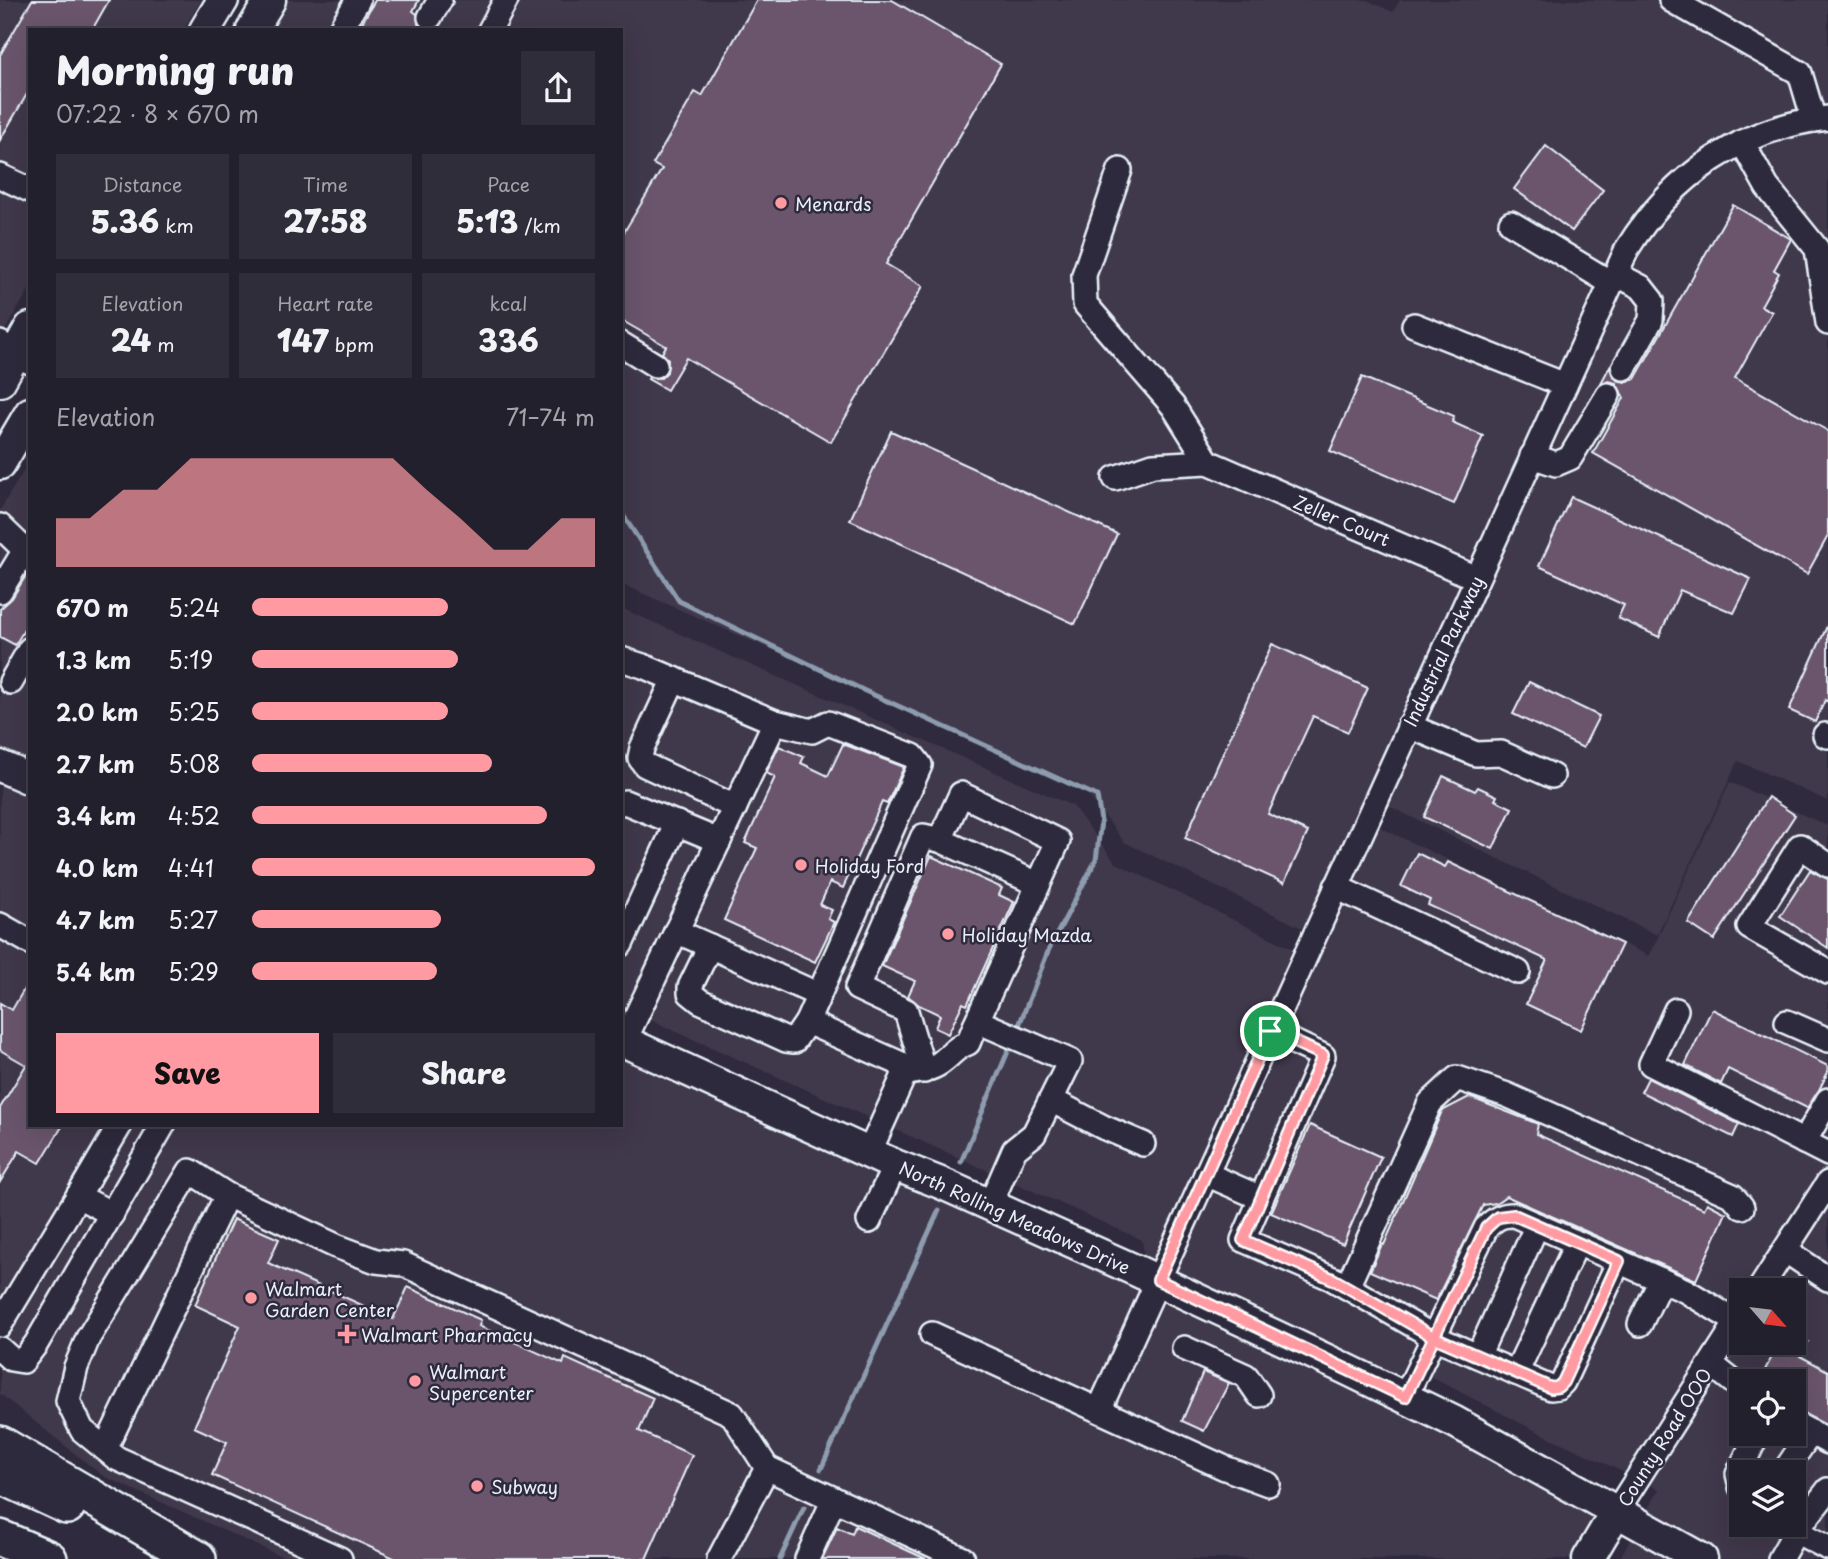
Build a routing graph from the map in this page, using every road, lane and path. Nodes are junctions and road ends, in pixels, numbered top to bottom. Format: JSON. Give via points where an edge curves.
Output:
{"nodes":[{"id":1,"x":223,"y":0,"type":"edge"},
{"id":2,"x":270,"y":0,"type":"edge"},
{"id":3,"x":358,"y":0,"type":"edge"},
{"id":4,"x":1671,"y":0,"type":"edge"},
{"id":5,"x":503,"y":1,"type":"edge"},
{"id":6,"x":206,"y":28,"type":"edge"},
{"id":7,"x":253,"y":28,"type":"edge"},
{"id":8,"x":341,"y":28,"type":"edge"},
{"id":9,"x":490,"y":28,"type":"edge"},
{"id":10,"x":1821,"y":119,"type":"edge"},
{"id":11,"x":1742,"y":142,"type":"junction"},
{"id":12,"x":1120,"y":170,"type":"dead end"},
{"id":13,"x":0,"y":176,"type":"edge"},
{"id":14,"x":28,"y":185,"type":"edge"},
{"id":15,"x":1511,"y":223,"type":"dead end"},
{"id":16,"x":1613,"y":278,"type":"junction"},
{"id":17,"x":1828,"y":323,"type":"edge"},
{"id":18,"x":1414,"y":325,"type":"dead end"},
{"id":19,"x":623,"y":345,"type":"edge"},
{"id":20,"x":19,"y":346,"type":"edge"},
{"id":21,"x":655,"y":365,"type":"dead end"},
{"id":22,"x":1624,"y":368,"type":"dead end"},
{"id":23,"x":0,"y":381,"type":"edge"},
{"id":24,"x":1565,"y":385,"type":"junction"},
{"id":25,"x":1608,"y":395,"type":"dead end"},
{"id":26,"x":28,"y":416,"type":"edge"},
{"id":27,"x":1532,"y":456,"type":"junction"},
{"id":28,"x":1208,"y":462,"type":"junction"},
{"id":29,"x":0,"y":464,"type":"edge"},
{"id":30,"x":1115,"y":478,"type":"dead end"},
{"id":31,"x":0,"y":526,"type":"edge"},
{"id":32,"x":27,"y":553,"type":"edge"},
{"id":33,"x":1476,"y":578,"type":"junction"},
{"id":34,"x":0,"y":591,"type":"edge"},
{"id":35,"x":28,"y":653,"type":"edge"},
{"id":36,"x":623,"y":660,"type":"edge"},
{"id":37,"x":674,"y":678,"type":"junction"},
{"id":38,"x":14,"y":683,"type":"edge"},
{"id":39,"x":775,"y":722,"type":"junction"},
{"id":40,"x":1409,"y":726,"type":"junction"},
{"id":41,"x":0,"y":766,"type":"edge"},
{"id":42,"x":1552,"y":776,"type":"dead end"},
{"id":43,"x":28,"y":778,"type":"edge"},
{"id":44,"x":623,"y":802,"type":"edge"},
{"id":45,"x":735,"y":807,"type":"junction"},
{"id":46,"x":677,"y":823,"type":"junction"},
{"id":47,"x":940,"y":840,"type":"junction"},
{"id":48,"x":719,"y":841,"type":"junction"},
{"id":49,"x":1828,"y":864,"type":"edge"},
{"id":50,"x":1038,"y":884,"type":"junction"},
{"id":51,"x":1336,"y":887,"type":"junction"},
{"id":52,"x":0,"y":925,"type":"edge"},
{"id":53,"x":676,"y":931,"type":"junction"},
{"id":54,"x":623,"y":940,"type":"edge"},
{"id":55,"x":28,"y":941,"type":"edge"},
{"id":56,"x":710,"y":946,"type":"junction"},
{"id":57,"x":1825,"y":970,"type":"edge"},
{"id":58,"x":1518,"y":972,"type":"dead end"},
{"id":59,"x":819,"y":995,"type":"junction"},
{"id":60,"x":1676,"y":1010,"type":"dead end"},
{"id":61,"x":977,"y":1021,"type":"junction"},
{"id":62,"x":807,"y":1022,"type":"junction"},
{"id":63,"x":1787,"y":1022,"type":"dead end"},
{"id":64,"x":1270,"y":1031,"type":"junction"},
{"id":65,"x":1828,"y":1040,"type":"edge"},
{"id":66,"x":623,"y":1041,"type":"edge"},
{"id":67,"x":915,"y":1072,"type":"junction"},
{"id":68,"x":1051,"y":1100,"type":"junction"},
{"id":69,"x":1828,"y":1100,"type":"edge"},
{"id":70,"x":119,"y":1127,"type":"edge"},
{"id":71,"x":162,"y":1127,"type":"edge"},
{"id":72,"x":1804,"y":1142,"type":"junction"},
{"id":73,"x":1143,"y":1144,"type":"dead end"},
{"id":74,"x":1828,"y":1154,"type":"edge"},
{"id":75,"x":882,"y":1159,"type":"junction"},
{"id":76,"x":1206,"y":1174,"type":"junction"},
{"id":77,"x":1828,"y":1183,"type":"edge"},
{"id":78,"x":227,"y":1195,"type":"junction"},
{"id":79,"x":78,"y":1196,"type":"junction"},
{"id":80,"x":1261,"y":1198,"type":"junction"},
{"id":81,"x":990,"y":1205,"type":"junction"},
{"id":82,"x":1742,"y":1207,"type":"dead end"},
{"id":83,"x":112,"y":1214,"type":"junction"},
{"id":84,"x":869,"y":1221,"type":"dead end"},
{"id":85,"x":1537,"y":1225,"type":"junction"},
{"id":86,"x":1577,"y":1243,"type":"junction"},
{"id":87,"x":1786,"y":1251,"type":"junction"},
{"id":88,"x":1619,"y":1261,"type":"junction"},
{"id":89,"x":1767,"y":1278,"type":"edge"},
{"id":90,"x":1828,"y":1279,"type":"edge"},
{"id":91,"x":1158,"y":1280,"type":"junction"},
{"id":92,"x":1661,"y":1280,"type":"junction"},
{"id":93,"x":1347,"y":1287,"type":"junction"},
{"id":94,"x":1729,"y":1314,"type":"edge"},
{"id":95,"x":1640,"y":1324,"type":"dead end"},
{"id":96,"x":0,"y":1325,"type":"edge"},
{"id":97,"x":932,"y":1334,"type":"dead end"},
{"id":98,"x":1729,"y":1335,"type":"edge"},
{"id":99,"x":1434,"y":1337,"type":"junction"},
{"id":100,"x":1184,"y":1348,"type":"dead end"},
{"id":101,"x":0,"y":1349,"type":"edge"},
{"id":102,"x":1478,"y":1356,"type":"junction"},
{"id":103,"x":1711,"y":1364,"type":"junction"},
{"id":104,"x":1516,"y":1373,"type":"junction"},
{"id":105,"x":1729,"y":1378,"type":"edge"},
{"id":106,"x":1259,"y":1395,"type":"dead end"},
{"id":107,"x":1405,"y":1397,"type":"junction"},
{"id":108,"x":1098,"y":1410,"type":"junction"},
{"id":109,"x":1811,"y":1432,"type":"edge"},
{"id":110,"x":0,"y":1444,"type":"edge"},
{"id":111,"x":105,"y":1449,"type":"junction"},
{"id":112,"x":1792,"y":1460,"type":"edge"},
{"id":113,"x":767,"y":1468,"type":"junction"},
{"id":114,"x":0,"y":1475,"type":"edge"},
{"id":115,"x":1268,"y":1484,"type":"dead end"},
{"id":116,"x":1828,"y":1490,"type":"edge"},
{"id":117,"x":834,"y":1499,"type":"junction"},
{"id":118,"x":1806,"y":1511,"type":"edge"},
{"id":119,"x":1616,"y":1512,"type":"junction"},
{"id":120,"x":1786,"y":1537,"type":"edge"},
{"id":121,"x":1806,"y":1537,"type":"edge"},
{"id":122,"x":0,"y":1538,"type":"edge"},
{"id":123,"x":1828,"y":1549,"type":"edge"},
{"id":124,"x":0,"y":1553,"type":"edge"},
{"id":125,"x":18,"y":1559,"type":"edge"},
{"id":126,"x":49,"y":1559,"type":"edge"},
{"id":127,"x":181,"y":1559,"type":"edge"},
{"id":128,"x":198,"y":1559,"type":"edge"},
{"id":129,"x":340,"y":1559,"type":"edge"},
{"id":130,"x":719,"y":1559,"type":"edge"},
{"id":131,"x":807,"y":1559,"type":"edge"},
{"id":132,"x":963,"y":1559,"type":"edge"},
{"id":133,"x":1588,"y":1559,"type":"edge"},
{"id":134,"x":1702,"y":1559,"type":"edge"},
{"id":135,"x":1780,"y":1559,"type":"edge"}],
"edges":[{"from":1,"to":6,"type":"main road"},
{"from":2,"to":7,"type":"main road"},
{"from":3,"to":8,"type":"street"},
{"from":4,"to":10,"type":"street","via":[[1800,73]]},
{"from":5,"to":9,"type":"street"},
{"from":10,"to":11,"type":"street","name":"Industrial Parkway"},
{"from":11,"to":16,"type":"street","name":"Industrial Parkway","via":[[1704,164],[1667,196],[1639,230]]},
{"from":11,"to":17,"type":"street","via":[[1766,187],[1817,248]]},
{"from":12,"to":28,"type":"street","via":[[1084,275],[1085,304],[1173,406]]},
{"from":13,"to":14,"type":"street"},
{"from":15,"to":16,"type":"street"},
{"from":16,"to":22,"type":"street","via":[[1642,287],[1652,301],[1650,320]]},
{"from":16,"to":24,"type":"street","name":"Industrial Parkway"},
{"from":18,"to":24,"type":"street"},
{"from":19,"to":21,"type":"street"},
{"from":20,"to":23,"type":"main road"},
{"from":24,"to":27,"type":"street","name":"Industrial Parkway"},
{"from":25,"to":27,"type":"street","via":[[1570,458],[1556,464]]},
{"from":26,"to":29,"type":"main road"},
{"from":27,"to":33,"type":"street","name":"Industrial Parkway"},
{"from":28,"to":30,"type":"street","via":[[1153,465]]},
{"from":28,"to":33,"type":"street","name":"Zeller Court"},
{"from":31,"to":32,"type":"street"},
{"from":32,"to":34,"type":"street"},
{"from":33,"to":40,"type":"street","name":"Industrial Parkway"},
{"from":35,"to":38,"type":"street"},
{"from":36,"to":37,"type":"street"},
{"from":37,"to":39,"type":"street"},
{"from":37,"to":45,"type":"street","via":[[640,758],[645,765]]},
{"from":39,"to":45,"type":"street"},
{"from":39,"to":59,"type":"street","via":[[812,731],[828,723],[913,756],[920,765]]},
{"from":40,"to":42,"type":"street","via":[[1476,754],[1501,753]]},
{"from":40,"to":51,"type":"street","name":"Industrial Parkway"},
{"from":41,"to":43,"type":"main road"},
{"from":44,"to":46,"type":"street"},
{"from":45,"to":48,"type":"street"},
{"from":46,"to":48,"type":"street"},
{"from":46,"to":54,"type":"street"},
{"from":47,"to":50,"type":"street"},
{"from":47,"to":50,"type":"street","via":[[961,794],[1058,841]]},
{"from":47,"to":67,"type":"street","via":[[923,836],[857,988],[906,1011]]},
{"from":48,"to":53,"type":"street"},
{"from":49,"to":57,"type":"street","via":[[1800,846],[1749,927]]},
{"from":50,"to":61,"type":"street"},
{"from":51,"to":58,"type":"street"},
{"from":51,"to":64,"type":"street","name":"Industrial Parkway"},
{"from":52,"to":55,"type":"street"},
{"from":53,"to":56,"type":"street"},
{"from":53,"to":66,"type":"street"},
{"from":56,"to":59,"type":"street"},
{"from":56,"to":62,"type":"street","via":[[690,987],[700,1001],[786,1040],[794,1041]]},
{"from":59,"to":62,"type":"street"},
{"from":60,"to":72,"type":"street","via":[[1651,1064]]},
{"from":61,"to":67,"type":"street","via":[[968,1042],[955,1047],[944,1060]]},
{"from":61,"to":68,"type":"street","via":[[1070,1061]]},
{"from":62,"to":67,"type":"street"},
{"from":63,"to":65,"type":"street"},
{"from":64,"to":76,"type":"street","name":"Industrial Parkway"},
{"from":64,"to":80,"type":"street","via":[[1323,1055]]},
{"from":66,"to":75,"type":"main road","name":"North Rolling Meadows Drive"},
{"from":67,"to":75,"type":"street"},
{"from":68,"to":73,"type":"street"},
{"from":68,"to":81,"type":"street","via":[[1034,1133],[1014,1150]]},
{"from":69,"to":72,"type":"street"},
{"from":70,"to":79,"type":"street"},
{"from":71,"to":83,"type":"street"},
{"from":72,"to":74,"type":"street"},
{"from":75,"to":81,"type":"main road","name":"North Rolling Meadows Drive"},
{"from":75,"to":84,"type":"street"},
{"from":76,"to":80,"type":"street"},
{"from":76,"to":91,"type":"street","name":"Industrial Parkway"},
{"from":77,"to":87,"type":"street"},
{"from":78,"to":111,"type":"street"},
{"from":78,"to":111,"type":"street","via":[[190,1171],[88,1338],[68,1401],[82,1430]]},
{"from":78,"to":113,"type":"street","via":[[376,1261],[403,1264],[732,1414]]},
{"from":79,"to":83,"type":"street"},
{"from":79,"to":96,"type":"street"},
{"from":80,"to":93,"type":"street","via":[[1243,1240]]},
{"from":81,"to":91,"type":"main road","name":"North Rolling Meadows Drive"},
{"from":82,"to":93,"type":"street","via":[[1733,1196],[1507,1095],[1457,1078],[1430,1103]]},
{"from":83,"to":101,"type":"street","via":[[23,1361],[11,1359]]},
{"from":85,"to":86,"type":"street"},
{"from":85,"to":99,"type":"street","via":[[1508,1214],[1490,1223]]},
{"from":85,"to":102,"type":"street"},
{"from":86,"to":88,"type":"street"},
{"from":86,"to":104,"type":"street"},
{"from":87,"to":89,"type":"street"},
{"from":87,"to":90,"type":"street"},
{"from":88,"to":92,"type":"street"},
{"from":88,"to":104,"type":"street","via":[[1563,1382],[1551,1388]]},
{"from":91,"to":107,"type":"main road","name":"North Rolling Meadows Drive"},
{"from":91,"to":108,"type":"street","name":"Industrial Parkway"},
{"from":92,"to":94,"type":"street"},
{"from":92,"to":95,"type":"street"},
{"from":93,"to":99,"type":"street"},
{"from":97,"to":108,"type":"street"},
{"from":98,"to":103,"type":"street","name":"County Road OOO"},
{"from":99,"to":102,"type":"street"},
{"from":99,"to":107,"type":"street"},
{"from":100,"to":106,"type":"street","via":[[1246,1376]]},
{"from":102,"to":104,"type":"street"},
{"from":103,"to":105,"type":"street"},
{"from":103,"to":119,"type":"street","name":"County Road OOO"},
{"from":107,"to":119,"type":"main road","name":"North Rolling Meadows Drive"},
{"from":108,"to":115,"type":"street"},
{"from":109,"to":112,"type":"street"},
{"from":110,"to":128,"type":"highway"},
{"from":111,"to":129,"type":"street"},
{"from":113,"to":117,"type":"street"},
{"from":113,"to":130,"type":"street"},
{"from":114,"to":127,"type":"highway"},
{"from":116,"to":118,"type":"street"},
{"from":117,"to":131,"type":"street"},
{"from":117,"to":132,"type":"street"},
{"from":119,"to":133,"type":"main road","name":"County Road OOO"},
{"from":119,"to":134,"type":"main road","name":"North Rolling Meadows Drive"},
{"from":120,"to":135,"type":"street"},
{"from":121,"to":123,"type":"street"},
{"from":122,"to":126,"type":"highway"},
{"from":124,"to":125,"type":"highway"}]}
